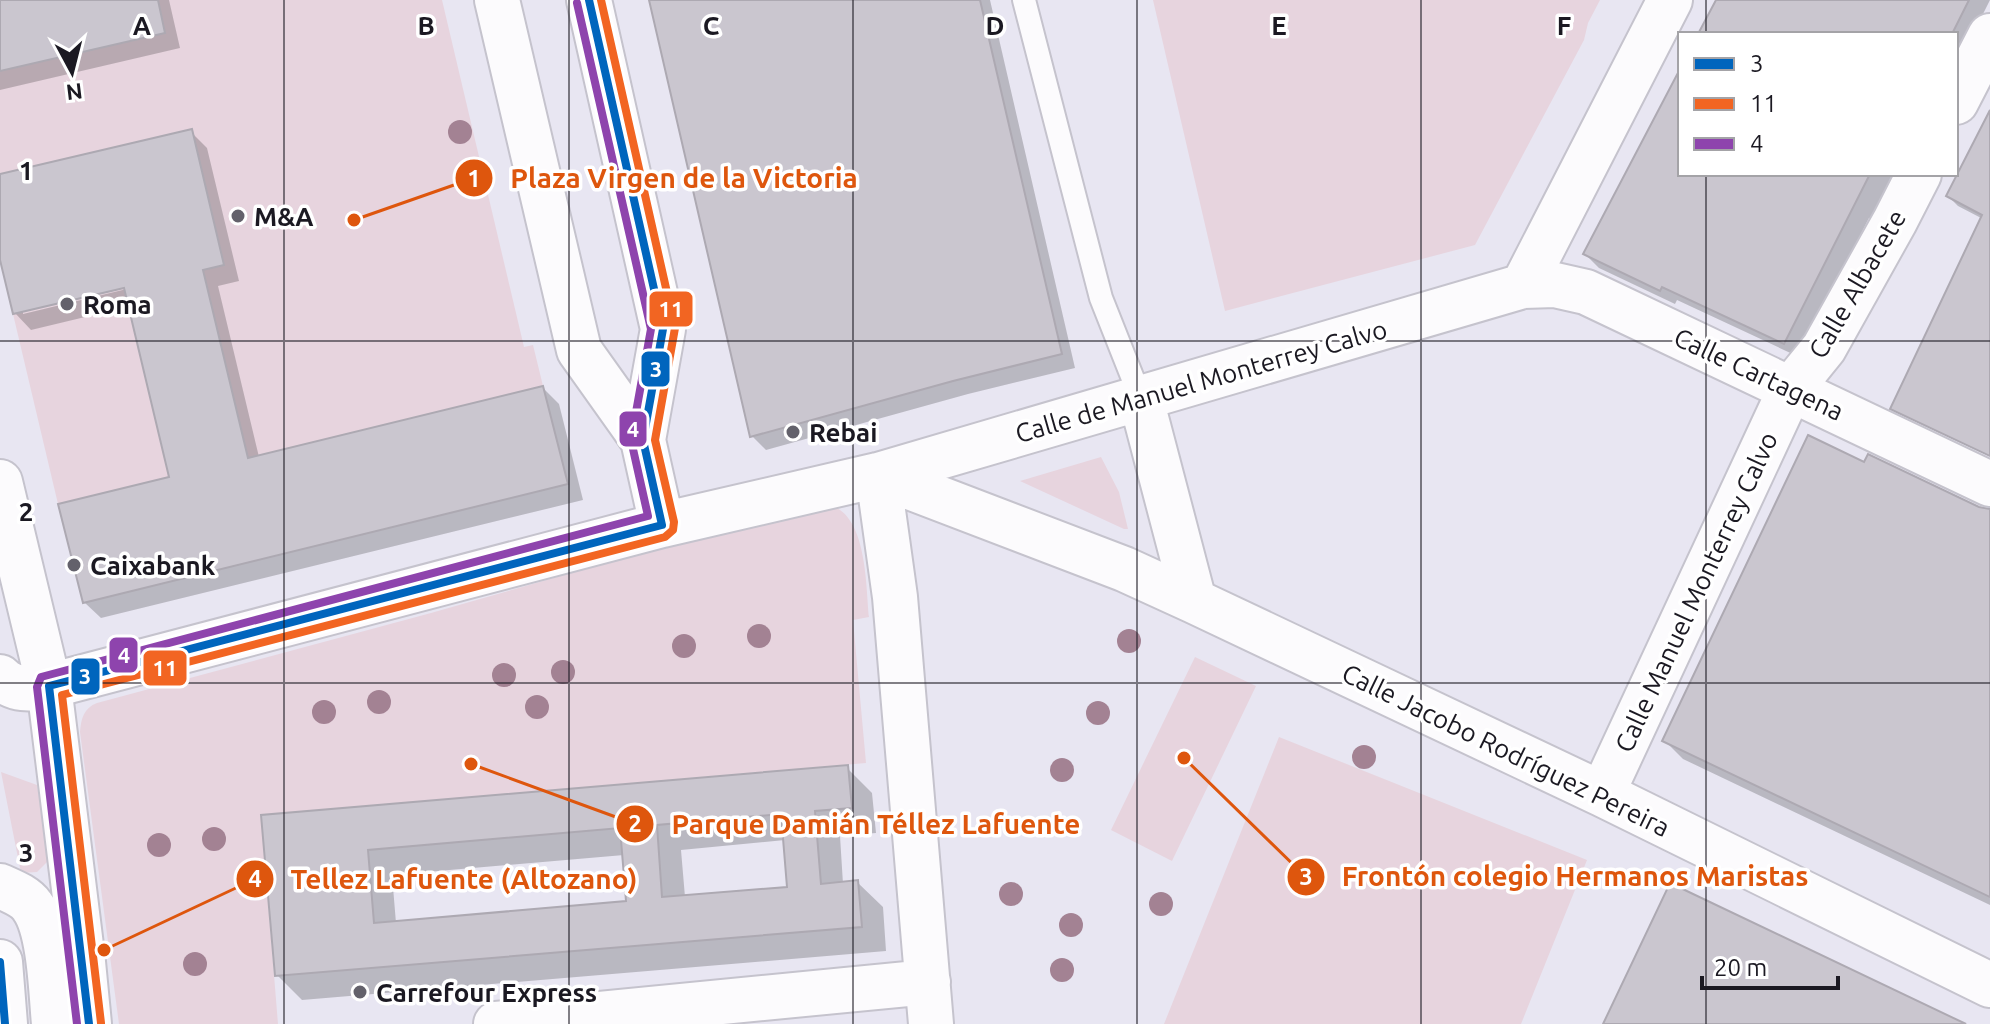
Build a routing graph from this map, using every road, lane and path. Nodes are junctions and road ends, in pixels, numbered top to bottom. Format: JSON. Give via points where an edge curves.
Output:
{"nodes":[{"id":1,"x":497,"y":0,"type":"edge"},
{"id":2,"x":589,"y":0,"type":"edge"},
{"id":3,"x":1024,"y":0,"type":"edge"},
{"id":4,"x":1670,"y":0,"type":"edge"},
{"id":5,"x":1990,"y":36,"type":"edge"},
{"id":6,"x":1958,"y":98,"type":"edge"},
{"id":7,"x":1918,"y":176,"type":"edge"},
{"id":8,"x":1523,"y":286,"type":"junction"},
{"id":9,"x":657,"y":360,"type":"junction"},
{"id":10,"x":593,"y":371,"type":"junction"},
{"id":11,"x":1790,"y":390,"type":"junction"},
{"id":12,"x":1141,"y":399,"type":"junction"},
{"id":13,"x":643,"y":440,"type":"junction"},
{"id":14,"x":878,"y":475,"type":"junction"},
{"id":15,"x":0,"y":482,"type":"edge"},
{"id":16,"x":1990,"y":484,"type":"edge"},
{"id":17,"x":662,"y":525,"type":"junction"},
{"id":18,"x":1194,"y":601,"type":"junction"},
{"id":19,"x":0,"y":677,"type":"edge"},
{"id":20,"x":49,"y":686,"type":"junction"},
{"id":21,"x":1602,"y":794,"type":"junction"},
{"id":22,"x":0,"y":886,"type":"edge"},
{"id":23,"x":0,"y":962,"type":"edge"},
{"id":24,"x":1990,"y":985,"type":"edge"},
{"id":25,"x":929,"y":1003,"type":"edge"},
{"id":26,"x":5,"y":1024,"type":"edge"},
{"id":27,"x":54,"y":1024,"type":"edge"},
{"id":28,"x":89,"y":1024,"type":"edge"},
{"id":29,"x":496,"y":1024,"type":"edge"}],
"edges":[{"from":1,"to":10,"type":"street","via":[[579,350]]},
{"from":2,"to":9,"type":"street","via":[[663,329]]},
{"from":3,"to":12,"type":"lane","via":[[1101,298]]},
{"from":4,"to":8,"type":"street"},
{"from":5,"to":6,"type":"street"},
{"from":7,"to":11,"type":"street","name":"Calle Albacete","via":[[1824,348]]},
{"from":8,"to":11,"type":"street","name":"Calle Cartagena","via":[[1555,285],[1586,292]]},
{"from":8,"to":12,"type":"street","name":"Calle de Manuel Monterrey Calvo"},
{"from":9,"to":10,"type":"street"},
{"from":9,"to":13,"type":"street"},
{"from":10,"to":13,"type":"street"},
{"from":11,"to":16,"type":"street","name":"Calle Cartagena"},
{"from":11,"to":21,"type":"street","name":"Calle Manuel Monterrey Calvo"},
{"from":12,"to":14,"type":"street","name":"Calle de Manuel Monterrey Calvo"},
{"from":12,"to":18,"type":"street"},
{"from":13,"to":17,"type":"street"},
{"from":14,"to":17,"type":"street"},
{"from":14,"to":18,"type":"street","name":"Calle Jacobo Rodríguez Pereira"},
{"from":14,"to":25,"type":"street","via":[[895,597]]},
{"from":15,"to":20,"type":"street"},
{"from":17,"to":20,"type":"street"},
{"from":18,"to":21,"type":"street","name":"Calle Jacobo Rodríguez Pereira"},
{"from":19,"to":20,"type":"street","via":[[27,690]]},
{"from":20,"to":28,"type":"street"},
{"from":21,"to":24,"type":"street","name":"Calle Jacobo Rodríguez Pereira"},
{"from":22,"to":27,"type":"street","via":[[30,903],[38,915]]},
{"from":23,"to":26,"type":"street"},
{"from":25,"to":29,"type":"street"}]}
